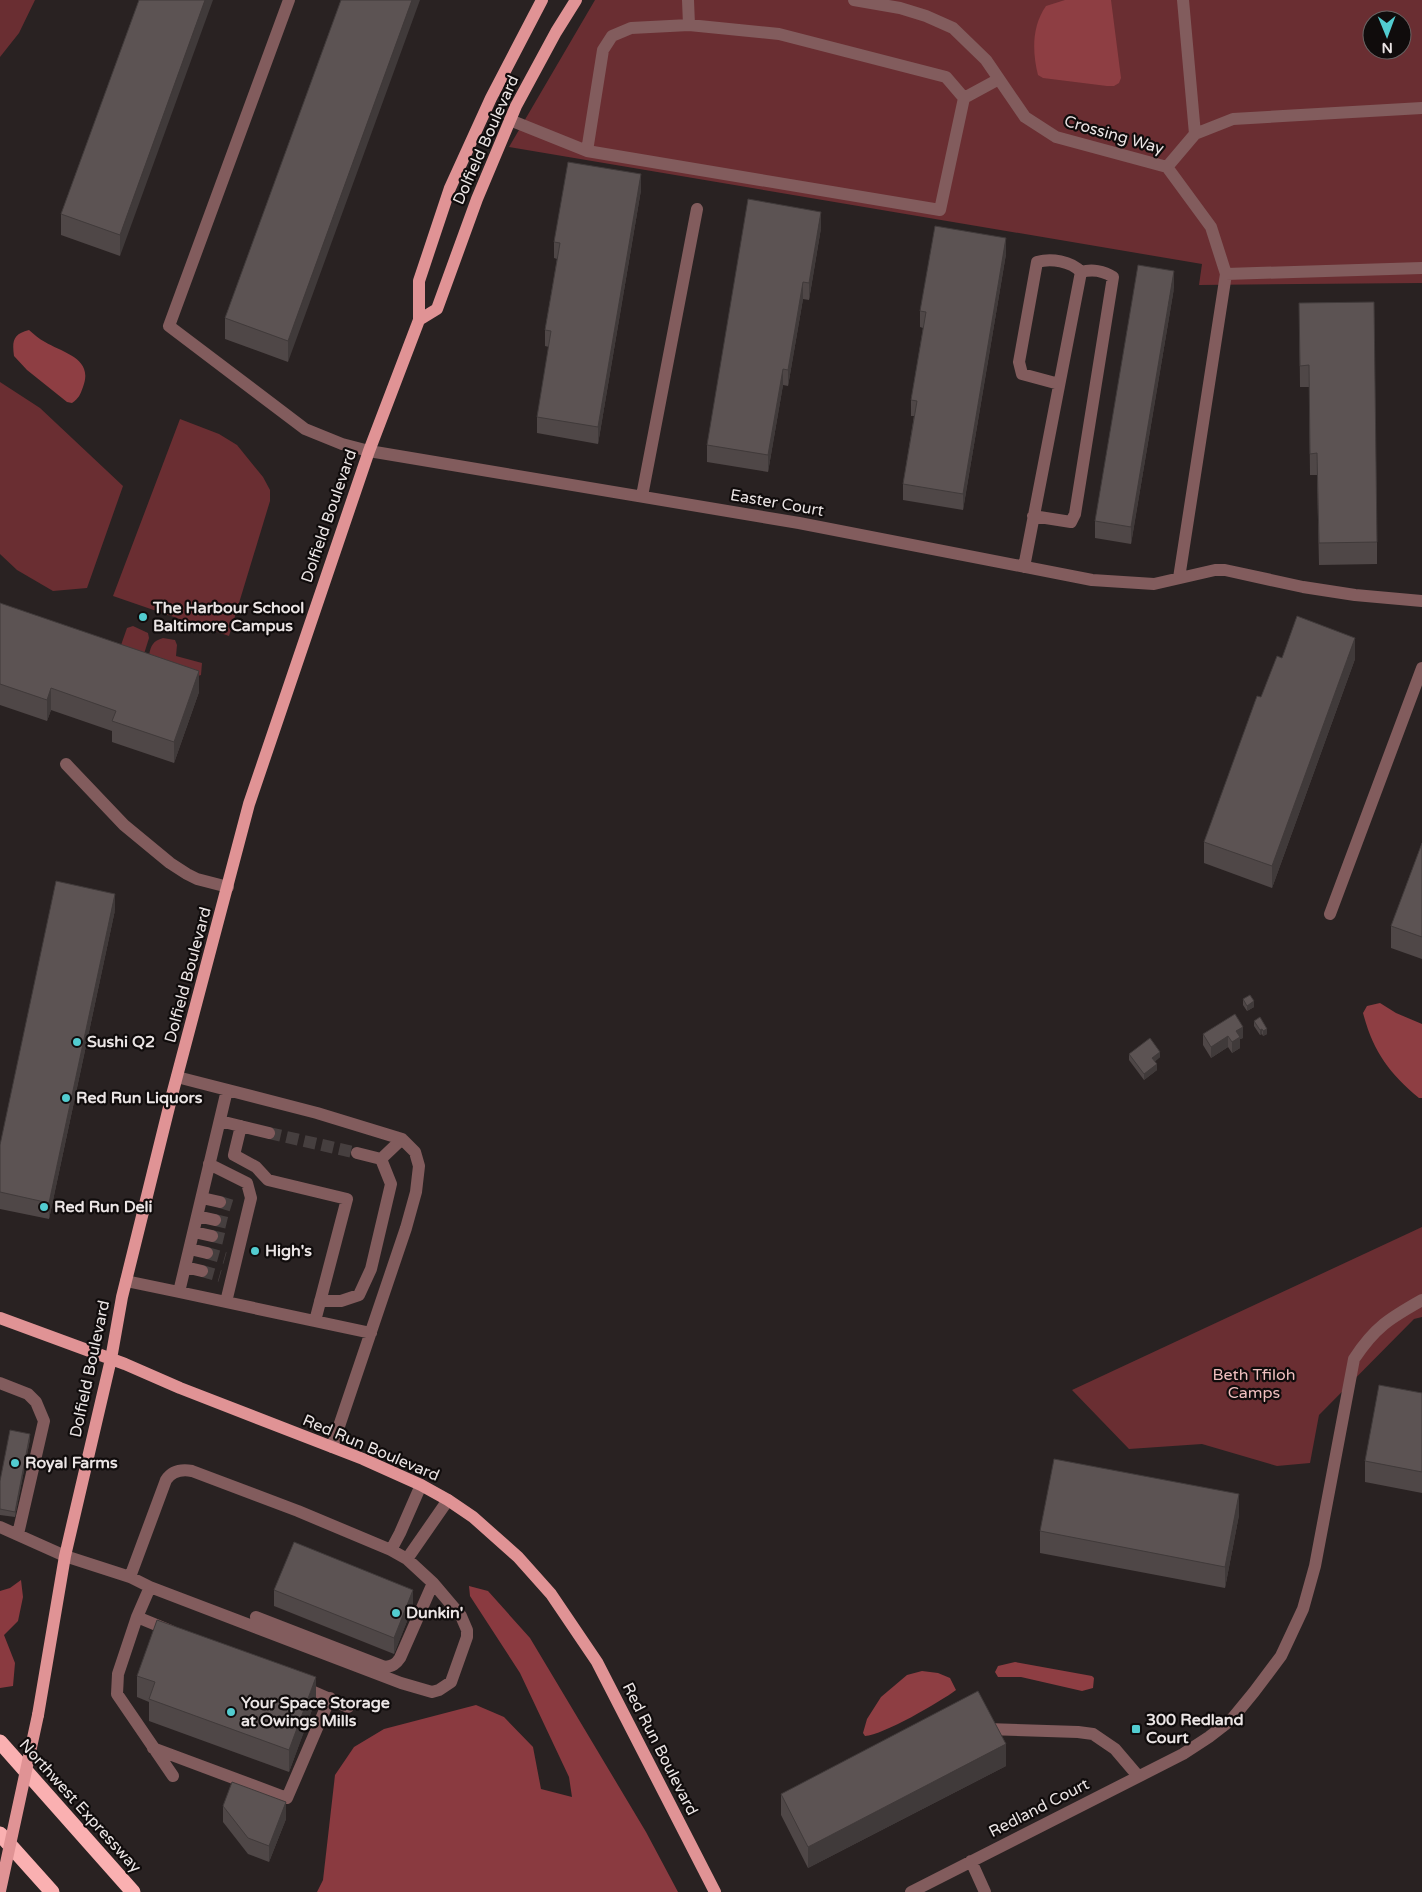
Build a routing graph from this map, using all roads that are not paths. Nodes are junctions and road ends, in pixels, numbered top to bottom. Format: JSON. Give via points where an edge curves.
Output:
{"nodes":[{"id":1,"x":289,"y":0,"type":"edge"},
{"id":2,"x":542,"y":0,"type":"edge"},
{"id":3,"x":576,"y":0,"type":"edge"},
{"id":4,"x":688,"y":0,"type":"edge"},
{"id":5,"x":854,"y":0,"type":"edge"},
{"id":6,"x":1183,"y":0,"type":"edge"},
{"id":7,"x":689,"y":25,"type":"junction"},
{"id":8,"x":999,"y":79,"type":"junction"},
{"id":9,"x":964,"y":98,"type":"junction"},
{"id":10,"x":1422,"y":108,"type":"edge"},
{"id":11,"x":510,"y":120,"type":"junction"},
{"id":12,"x":1196,"y":134,"type":"junction"},
{"id":13,"x":587,"y":151,"type":"junction"},
{"id":14,"x":1167,"y":167,"type":"junction"},
{"id":15,"x":697,"y":209,"type":"dead end"},
{"id":16,"x":1422,"y":268,"type":"edge"},
{"id":17,"x":1081,"y":272,"type":"junction"},
{"id":18,"x":1226,"y":274,"type":"junction"},
{"id":19,"x":419,"y":320,"type":"junction"},
{"id":20,"x":1059,"y":384,"type":"junction"},
{"id":21,"x":369,"y":450,"type":"junction"},
{"id":22,"x":642,"y":496,"type":"junction"},
{"id":23,"x":1033,"y":516,"type":"junction"},
{"id":24,"x":1024,"y":567,"type":"junction"},
{"id":25,"x":1179,"y":578,"type":"junction"},
{"id":26,"x":1422,"y":601,"type":"edge"},
{"id":27,"x":1422,"y":668,"type":"edge"},
{"id":28,"x":66,"y":764,"type":"dead end"},
{"id":29,"x":228,"y":887,"type":"junction"},
{"id":30,"x":1330,"y":914,"type":"dead end"},
{"id":31,"x":177,"y":1077,"type":"junction"},
{"id":32,"x":227,"y":1090,"type":"junction"},
{"id":33,"x":220,"y":1121,"type":"junction"},
{"id":34,"x":241,"y":1126,"type":"junction"},
{"id":35,"x":269,"y":1133,"type":"tunnel mouth"},
{"id":36,"x":402,"y":1139,"type":"junction"},
{"id":37,"x":357,"y":1153,"type":"tunnel mouth"},
{"id":38,"x":381,"y":1159,"type":"junction"},
{"id":39,"x":210,"y":1164,"type":"junction"},
{"id":40,"x":202,"y":1198,"type":"junction"},
{"id":41,"x":220,"y":1202,"type":"tunnel mouth"},
{"id":42,"x":198,"y":1216,"type":"junction"},
{"id":43,"x":215,"y":1220,"type":"tunnel mouth"},
{"id":44,"x":194,"y":1232,"type":"junction"},
{"id":45,"x":212,"y":1236,"type":"tunnel mouth"},
{"id":46,"x":190,"y":1249,"type":"junction"},
{"id":47,"x":207,"y":1253,"type":"tunnel mouth"},
{"id":48,"x":185,"y":1267,"type":"junction"},
{"id":49,"x":202,"y":1271,"type":"tunnel mouth"},
{"id":50,"x":126,"y":1281,"type":"junction"},
{"id":51,"x":179,"y":1292,"type":"junction"},
{"id":52,"x":1422,"y":1300,"type":"edge"},
{"id":53,"x":320,"y":1301,"type":"junction"},
{"id":54,"x":226,"y":1302,"type":"junction"},
{"id":55,"x":0,"y":1318,"type":"edge"},
{"id":56,"x":314,"y":1321,"type":"junction"},
{"id":57,"x":371,"y":1333,"type":"junction"},
{"id":58,"x":111,"y":1359,"type":"junction"},
{"id":59,"x":0,"y":1382,"type":"edge"},
{"id":60,"x":332,"y":1447,"type":"junction"},
{"id":61,"x":421,"y":1485,"type":"junction"},
{"id":62,"x":448,"y":1500,"type":"junction"},
{"id":63,"x":0,"y":1527,"type":"edge"},
{"id":64,"x":18,"y":1534,"type":"junction"},
{"id":65,"x":391,"y":1550,"type":"junction"},
{"id":66,"x":65,"y":1556,"type":"junction"},
{"id":67,"x":407,"y":1559,"type":"junction"},
{"id":68,"x":130,"y":1577,"type":"junction"},
{"id":69,"x":433,"y":1583,"type":"junction"},
{"id":70,"x":150,"y":1587,"type":"junction"},
{"id":71,"x":137,"y":1617,"type":"junction"},
{"id":72,"x":256,"y":1617,"type":"dead end"},
{"id":73,"x":183,"y":1636,"type":"edge"},
{"id":74,"x":284,"y":1679,"type":"edge"},
{"id":75,"x":330,"y":1698,"type":"junction"},
{"id":76,"x":348,"y":1707,"type":"dead end"},
{"id":77,"x":987,"y":1729,"type":"edge"},
{"id":78,"x":0,"y":1742,"type":"edge"},
{"id":79,"x":153,"y":1748,"type":"junction"},
{"id":80,"x":173,"y":1776,"type":"dead end"},
{"id":81,"x":1138,"y":1776,"type":"junction"},
{"id":82,"x":0,"y":1834,"type":"edge"},
{"id":83,"x":971,"y":1861,"type":"junction"},
{"id":84,"x":0,"y":1891,"type":"edge"},
{"id":85,"x":52,"y":1892,"type":"edge"},
{"id":86,"x":133,"y":1892,"type":"edge"},
{"id":87,"x":715,"y":1892,"type":"edge"},
{"id":88,"x":911,"y":1892,"type":"edge"},
{"id":89,"x":985,"y":1892,"type":"edge"}],
"edges":[{"from":1,"to":21,"type":"street","name":"Easter Court","via":[[169,326],[305,428],[342,444]]},
{"from":2,"to":19,"type":"main road","name":"Dolfield Boulevard","via":[[491,98],[450,188],[419,282]]},
{"from":3,"to":11,"type":"main road","name":"Dolfield Boulevard"},
{"from":4,"to":7,"type":"street"},
{"from":5,"to":8,"type":"street","name":"Crossing Way","via":[[900,8],[953,28],[986,60]]},
{"from":6,"to":12,"type":"street"},
{"from":7,"to":9,"type":"street","via":[[779,34],[946,77]]},
{"from":7,"to":13,"type":"street","via":[[631,28],[612,36],[603,50]]},
{"from":8,"to":9,"type":"street"},
{"from":8,"to":14,"type":"street","name":"Crossing Way","via":[[1025,117],[1056,137]]},
{"from":9,"to":13,"type":"street","via":[[940,210]]},
{"from":10,"to":12,"type":"street","via":[[1233,119]]},
{"from":11,"to":13,"type":"street"},
{"from":11,"to":19,"type":"main road","name":"Dolfield Boulevard","via":[[437,309]]},
{"from":12,"to":14,"type":"street"},
{"from":14,"to":18,"type":"street","name":"Crossing Way","via":[[1211,227]]},
{"from":15,"to":22,"type":"street"},
{"from":16,"to":18,"type":"street"},
{"from":17,"to":20,"type":"street"},
{"from":17,"to":20,"type":"street","via":[[1073,264],[1037,262],[1019,362],[1022,374]]},
{"from":17,"to":23,"type":"street","via":[[1089,270],[1112,277],[1075,514],[1071,522]]},
{"from":18,"to":25,"type":"street","name":"Crossing Way"},
{"from":19,"to":21,"type":"main road","name":"Dolfield Boulevard"},
{"from":20,"to":23,"type":"street"},
{"from":21,"to":22,"type":"street","name":"Easter Court"},
{"from":21,"to":29,"type":"main road","name":"Dolfield Boulevard","via":[[249,804]]},
{"from":22,"to":24,"type":"street","name":"Easter Court"},
{"from":23,"to":24,"type":"street"},
{"from":24,"to":25,"type":"street","name":"Easter Court","via":[[1092,580],[1139,584]]},
{"from":25,"to":26,"type":"street","name":"Easter Court","via":[[1225,570],[1355,595]]},
{"from":27,"to":30,"type":"street"},
{"from":28,"to":29,"type":"street","via":[[118,819],[170,863],[197,879]]},
{"from":29,"to":31,"type":"main road","name":"Dolfield Boulevard"},
{"from":31,"to":32,"type":"street"},
{"from":31,"to":50,"type":"main road","name":"Dolfield Boulevard"},
{"from":32,"to":33,"type":"street"},
{"from":32,"to":36,"type":"street"},
{"from":33,"to":34,"type":"street"},
{"from":33,"to":39,"type":"street"},
{"from":34,"to":35,"type":"street"},
{"from":34,"to":53,"type":"street","via":[[234,1155],[256,1167],[268,1180],[346,1199]]},
{"from":36,"to":38,"type":"street"},
{"from":36,"to":57,"type":"street","via":[[415,1152],[419,1166],[416,1192]]},
{"from":37,"to":38,"type":"street"},
{"from":38,"to":53,"type":"street","via":[[391,1184],[371,1270],[359,1295],[341,1301]]},
{"from":39,"to":40,"type":"street"},
{"from":39,"to":54,"type":"street","via":[[247,1183],[251,1198],[242,1208],[226,1277]]},
{"from":40,"to":41,"type":"street"},
{"from":40,"to":42,"type":"street"},
{"from":42,"to":43,"type":"street"},
{"from":42,"to":44,"type":"street"},
{"from":44,"to":45,"type":"street"},
{"from":44,"to":46,"type":"street"},
{"from":46,"to":47,"type":"street"},
{"from":46,"to":48,"type":"street"},
{"from":48,"to":49,"type":"street"},
{"from":48,"to":51,"type":"street"},
{"from":50,"to":51,"type":"street"},
{"from":50,"to":58,"type":"main road","name":"Dolfield Boulevard"},
{"from":51,"to":54,"type":"street"},
{"from":52,"to":81,"type":"street","name":"Redland Court","via":[[1388,1319],[1354,1358],[1315,1566],[1303,1609],[1281,1656],[1231,1720],[1183,1754]]},
{"from":53,"to":56,"type":"street"},
{"from":54,"to":56,"type":"street"},
{"from":55,"to":58,"type":"main road","name":"Red Run Boulevard"},
{"from":56,"to":57,"type":"street"},
{"from":57,"to":60,"type":"street"},
{"from":58,"to":60,"type":"main road","name":"Red Run Boulevard"},
{"from":58,"to":66,"type":"main road","name":"Dolfield Boulevard"},
{"from":59,"to":64,"type":"street","via":[[28,1394],[36,1402],[44,1420]]},
{"from":60,"to":61,"type":"main road","name":"Red Run Boulevard"},
{"from":61,"to":62,"type":"main road","name":"Red Run Boulevard"},
{"from":61,"to":65,"type":"street"},
{"from":62,"to":67,"type":"street"},
{"from":62,"to":87,"type":"main road","name":"Red Run Boulevard","via":[[494,1534],[518,1557],[552,1594],[573,1624],[597,1662]]},
{"from":63,"to":64,"type":"street"},
{"from":64,"to":66,"type":"street"},
{"from":65,"to":67,"type":"street"},
{"from":65,"to":68,"type":"street","via":[[298,1511],[183,1469],[170,1474],[166,1480]]},
{"from":66,"to":68,"type":"street"},
{"from":66,"to":84,"type":"main road","name":"Dolfield Boulevard","bridge":true,"via":[[38,1715]]},
{"from":67,"to":69,"type":"street"},
{"from":68,"to":70,"type":"street"},
{"from":69,"to":70,"type":"street","via":[[461,1616],[467,1630],[452,1682],[432,1692]]},
{"from":69,"to":72,"type":"street","via":[[397,1664],[386,1667]]},
{"from":70,"to":71,"type":"street"},
{"from":71,"to":73,"type":"street"},
{"from":71,"to":79,"type":"street","via":[[118,1674],[117,1694]]},
{"from":74,"to":75,"type":"street"},
{"from":75,"to":76,"type":"street"},
{"from":75,"to":79,"type":"street","via":[[287,1798]]},
{"from":77,"to":81,"type":"street","via":[[1093,1734],[1115,1749]]},
{"from":78,"to":86,"type":"highway","name":"Northwest Expressway"},
{"from":79,"to":80,"type":"street"},
{"from":81,"to":83,"type":"street","name":"Redland Court"},
{"from":82,"to":85,"type":"highway"},
{"from":83,"to":88,"type":"street","name":"Redland Court"},
{"from":83,"to":89,"type":"street"}]}
